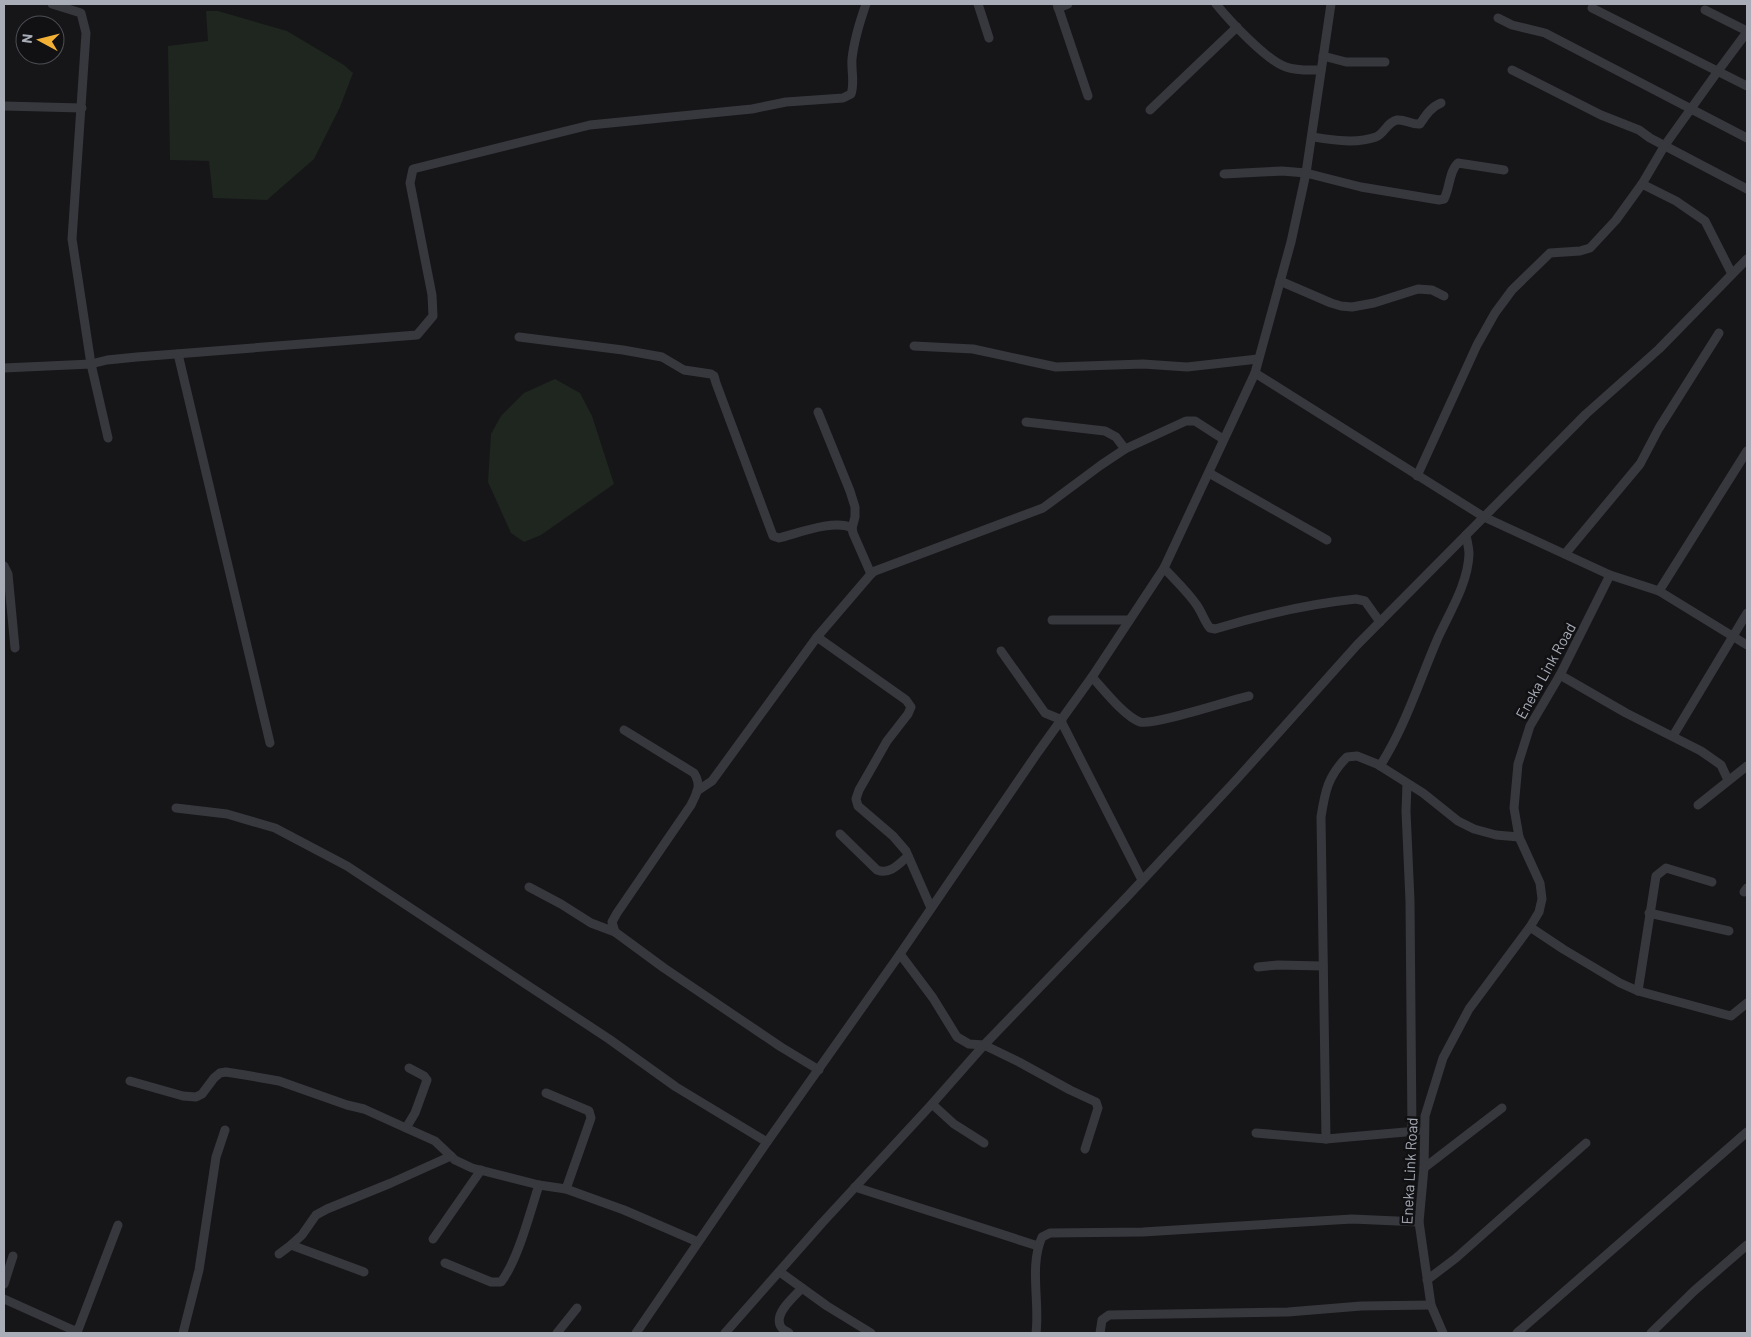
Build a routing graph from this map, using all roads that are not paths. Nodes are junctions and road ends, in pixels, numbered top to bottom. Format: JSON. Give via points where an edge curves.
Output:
{"nodes":[{"id":1,"x":52,"y":4,"type":"edge"},
{"id":2,"x":866,"y":4,"type":"edge"},
{"id":3,"x":978,"y":4,"type":"edge"},
{"id":4,"x":1068,"y":4,"type":"edge"},
{"id":5,"x":1216,"y":4,"type":"edge"},
{"id":6,"x":1331,"y":4,"type":"edge"},
{"id":7,"x":1058,"y":6,"type":"edge"},
{"id":8,"x":1592,"y":8,"type":"dead end"},
{"id":9,"x":1705,"y":10,"type":"dead end"},
{"id":10,"x":1498,"y":18,"type":"dead end"},
{"id":11,"x":1237,"y":27,"type":"junction"},
{"id":12,"x":1747,"y":31,"type":"edge"},
{"id":13,"x":989,"y":38,"type":"dead end"},
{"id":14,"x":1323,"y":56,"type":"junction"},
{"id":15,"x":1385,"y":62,"type":"dead end"},
{"id":16,"x":1321,"y":70,"type":"junction"},
{"id":17,"x":1512,"y":70,"type":"dead end"},
{"id":18,"x":1718,"y":71,"type":"junction"},
{"id":19,"x":1747,"y":86,"type":"edge"},
{"id":20,"x":1088,"y":96,"type":"dead end"},
{"id":21,"x":1441,"y":103,"type":"dead end"},
{"id":22,"x":4,"y":106,"type":"edge"},
{"id":23,"x":82,"y":108,"type":"junction"},
{"id":24,"x":1150,"y":110,"type":"dead end"},
{"id":25,"x":1691,"y":110,"type":"junction"},
{"id":26,"x":1313,"y":137,"type":"junction"},
{"id":27,"x":1747,"y":138,"type":"edge"},
{"id":28,"x":1665,"y":145,"type":"junction"},
{"id":29,"x":1504,"y":170,"type":"dead end"},
{"id":30,"x":1306,"y":173,"type":"junction"},
{"id":31,"x":1224,"y":174,"type":"dead end"},
{"id":32,"x":1642,"y":184,"type":"junction"},
{"id":33,"x":1747,"y":189,"type":"edge"},
{"id":34,"x":1747,"y":259,"type":"edge"},
{"id":35,"x":1732,"y":274,"type":"junction"},
{"id":36,"x":1280,"y":281,"type":"junction"},
{"id":37,"x":1444,"y":296,"type":"dead end"},
{"id":38,"x":1718,"y":333,"type":"dead end"},
{"id":39,"x":520,"y":336,"type":"dead end"},
{"id":40,"x":914,"y":346,"type":"dead end"},
{"id":41,"x":178,"y":354,"type":"junction"},
{"id":42,"x":1258,"y":358,"type":"junction"},
{"id":43,"x":91,"y":364,"type":"junction"},
{"id":44,"x":4,"y":368,"type":"edge"},
{"id":45,"x":1254,"y":373,"type":"junction"},
{"id":46,"x":818,"y":412,"type":"dead end"},
{"id":47,"x":1026,"y":422,"type":"dead end"},
{"id":48,"x":108,"y":438,"type":"dead end"},
{"id":49,"x":1223,"y":439,"type":"junction"},
{"id":50,"x":1125,"y":449,"type":"junction"},
{"id":51,"x":1747,"y":451,"type":"edge"},
{"id":52,"x":1209,"y":473,"type":"junction"},
{"id":53,"x":1417,"y":476,"type":"junction"},
{"id":54,"x":1484,"y":517,"type":"junction"},
{"id":55,"x":852,"y":528,"type":"junction"},
{"id":56,"x":1466,"y":534,"type":"junction"},
{"id":57,"x":1327,"y":540,"type":"dead end"},
{"id":58,"x":1565,"y":554,"type":"junction"},
{"id":59,"x":4,"y":566,"type":"edge"},
{"id":60,"x":1164,"y":568,"type":"junction"},
{"id":61,"x":870,"y":574,"type":"junction"},
{"id":62,"x":1610,"y":575,"type":"junction"},
{"id":63,"x":1659,"y":591,"type":"junction"},
{"id":64,"x":1747,"y":613,"type":"edge"},
{"id":65,"x":1052,"y":620,"type":"dead end"},
{"id":66,"x":1129,"y":620,"type":"junction"},
{"id":67,"x":1380,"y":622,"type":"junction"},
{"id":68,"x":1732,"y":636,"type":"junction"},
{"id":69,"x":817,"y":638,"type":"junction"},
{"id":70,"x":1747,"y":645,"type":"edge"},
{"id":71,"x":15,"y":648,"type":"dead end"},
{"id":72,"x":1001,"y":651,"type":"dead end"},
{"id":73,"x":1560,"y":675,"type":"junction"},
{"id":74,"x":1092,"y":677,"type":"junction"},
{"id":75,"x":1250,"y":696,"type":"dead end"},
{"id":76,"x":1062,"y":720,"type":"junction"},
{"id":77,"x":624,"y":730,"type":"dead end"},
{"id":78,"x":1673,"y":736,"type":"junction"},
{"id":79,"x":270,"y":743,"type":"dead end"},
{"id":80,"x":1380,"y":766,"type":"junction"},
{"id":81,"x":1747,"y":766,"type":"edge"},
{"id":82,"x":1728,"y":780,"type":"junction"},
{"id":83,"x":1408,"y":784,"type":"junction"},
{"id":84,"x":697,"y":791,"type":"junction"},
{"id":85,"x":1698,"y":806,"type":"dead end"},
{"id":86,"x":176,"y":808,"type":"dead end"},
{"id":87,"x":840,"y":834,"type":"dead end"},
{"id":88,"x":1519,"y":837,"type":"junction"},
{"id":89,"x":908,"y":856,"type":"junction"},
{"id":90,"x":1142,"y":880,"type":"junction"},
{"id":91,"x":1712,"y":882,"type":"dead end"},
{"id":92,"x":529,"y":887,"type":"dead end"},
{"id":93,"x":931,"y":908,"type":"junction"},
{"id":94,"x":1649,"y":913,"type":"junction"},
{"id":95,"x":1530,"y":927,"type":"junction"},
{"id":96,"x":1729,"y":931,"type":"dead end"},
{"id":97,"x":615,"y":932,"type":"junction"},
{"id":98,"x":900,"y":954,"type":"junction"},
{"id":99,"x":1323,"y":966,"type":"junction"},
{"id":100,"x":1258,"y":967,"type":"dead end"},
{"id":101,"x":1638,"y":992,"type":"junction"},
{"id":102,"x":1747,"y":1004,"type":"edge"},
{"id":103,"x":984,"y":1045,"type":"junction"},
{"id":104,"x":409,"y":1068,"type":"dead end"},
{"id":105,"x":818,"y":1070,"type":"junction"},
{"id":106,"x":130,"y":1081,"type":"dead end"},
{"id":107,"x":546,"y":1093,"type":"dead end"},
{"id":108,"x":932,"y":1104,"type":"junction"},
{"id":109,"x":1502,"y":1108,"type":"dead end"},
{"id":110,"x":406,"y":1128,"type":"junction"},
{"id":111,"x":225,"y":1130,"type":"dead end"},
{"id":112,"x":1425,"y":1131,"type":"junction"},
{"id":113,"x":1412,"y":1132,"type":"junction"},
{"id":114,"x":1747,"y":1132,"type":"edge"},
{"id":115,"x":1256,"y":1133,"type":"dead end"},
{"id":116,"x":1326,"y":1139,"type":"junction"},
{"id":117,"x":767,"y":1142,"type":"junction"},
{"id":118,"x":1586,"y":1142,"type":"dead end"},
{"id":119,"x":984,"y":1144,"type":"dead end"},
{"id":120,"x":1085,"y":1149,"type":"dead end"},
{"id":121,"x":450,"y":1156,"type":"junction"},
{"id":122,"x":1424,"y":1168,"type":"junction"},
{"id":123,"x":482,"y":1170,"type":"junction"},
{"id":124,"x":539,"y":1185,"type":"junction"},
{"id":125,"x":855,"y":1187,"type":"junction"},
{"id":126,"x":566,"y":1189,"type":"junction"},
{"id":127,"x":1419,"y":1222,"type":"junction"},
{"id":128,"x":118,"y":1225,"type":"dead end"},
{"id":129,"x":433,"y":1239,"type":"dead end"},
{"id":130,"x":698,"y":1242,"type":"junction"},
{"id":131,"x":291,"y":1245,"type":"junction"},
{"id":132,"x":1747,"y":1245,"type":"edge"},
{"id":133,"x":1038,"y":1246,"type":"junction"},
{"id":134,"x":279,"y":1254,"type":"dead end"},
{"id":135,"x":13,"y":1256,"type":"dead end"},
{"id":136,"x":445,"y":1263,"type":"dead end"},
{"id":137,"x":364,"y":1272,"type":"dead end"},
{"id":138,"x":780,"y":1272,"type":"junction"},
{"id":139,"x":1426,"y":1280,"type":"junction"},
{"id":140,"x":4,"y":1284,"type":"edge"},
{"id":141,"x":802,"y":1288,"type":"junction"},
{"id":142,"x":4,"y":1299,"type":"edge"},
{"id":143,"x":1431,"y":1304,"type":"junction"},
{"id":144,"x":577,"y":1308,"type":"dead end"},
{"id":145,"x":183,"y":1333,"type":"edge"},
{"id":146,"x":557,"y":1333,"type":"edge"},
{"id":147,"x":636,"y":1333,"type":"edge"},
{"id":148,"x":725,"y":1333,"type":"edge"},
{"id":149,"x":789,"y":1333,"type":"edge"},
{"id":150,"x":871,"y":1333,"type":"edge"},
{"id":151,"x":1036,"y":1333,"type":"edge"},
{"id":152,"x":1100,"y":1333,"type":"edge"},
{"id":153,"x":1443,"y":1333,"type":"edge"},
{"id":154,"x":1517,"y":1333,"type":"edge"},
{"id":155,"x":1651,"y":1333,"type":"edge"}],
"edges":[{"from":1,"to":23,"type":"street","via":[[81,13],[86,33]]},
{"from":2,"to":41,"type":"street","via":[[854,46],[853,87],[843,98],[590,125],[413,169],[410,183],[432,295],[433,316],[417,335]]},
{"from":3,"to":13,"type":"street"},
{"from":4,"to":7,"type":"street"},
{"from":5,"to":11,"type":"street"},
{"from":6,"to":14,"type":"street"},
{"from":7,"to":20,"type":"street"},
{"from":8,"to":18,"type":"street"},
{"from":9,"to":12,"type":"street"},
{"from":10,"to":25,"type":"street","via":[[1545,33]]},
{"from":11,"to":16,"type":"street","via":[[1284,67]]},
{"from":11,"to":24,"type":"street"},
{"from":12,"to":18,"type":"street"},
{"from":14,"to":15,"type":"street","via":[[1346,62]]},
{"from":14,"to":16,"type":"street"},
{"from":16,"to":26,"type":"street"},
{"from":17,"to":28,"type":"street"},
{"from":18,"to":19,"type":"street"},
{"from":18,"to":25,"type":"street"},
{"from":21,"to":26,"type":"street","via":[[1430,109],[1420,124],[1394,121],[1375,137],[1338,141]]},
{"from":22,"to":23,"type":"street"},
{"from":23,"to":43,"type":"street","via":[[72,239]]},
{"from":25,"to":27,"type":"street"},
{"from":25,"to":28,"type":"street"},
{"from":26,"to":30,"type":"street"},
{"from":28,"to":32,"type":"street"},
{"from":28,"to":33,"type":"street"},
{"from":29,"to":30,"type":"street","via":[[1458,163],[1454,166],[1444,199],[1439,200],[1361,187]]},
{"from":30,"to":31,"type":"street"},
{"from":30,"to":36,"type":"street"},
{"from":32,"to":35,"type":"street","via":[[1676,201],[1705,222]]},
{"from":32,"to":53,"type":"street","via":[[1616,220],[1590,248],[1550,253],[1512,290],[1477,345]]},
{"from":34,"to":35,"type":"street"},
{"from":35,"to":54,"type":"street"},
{"from":36,"to":37,"type":"street","via":[[1331,303],[1352,307],[1418,289],[1432,290]]},
{"from":36,"to":42,"type":"street"},
{"from":38,"to":58,"type":"street","via":[[1640,464]]},
{"from":39,"to":55,"type":"street","via":[[624,350],[662,358],[684,370],[714,376],[773,536],[779,538],[836,524]]},
{"from":40,"to":42,"type":"street","via":[[973,349],[1056,367],[1143,364],[1187,367]]},
{"from":41,"to":43,"type":"street"},
{"from":41,"to":79,"type":"street"},
{"from":42,"to":45,"type":"street"},
{"from":43,"to":44,"type":"street"},
{"from":43,"to":48,"type":"street"},
{"from":45,"to":49,"type":"street"},
{"from":45,"to":53,"type":"street"},
{"from":46,"to":55,"type":"street","via":[[855,507]]},
{"from":47,"to":50,"type":"street","via":[[1105,431],[1116,437]]},
{"from":49,"to":50,"type":"street","via":[[1191,420]]},
{"from":49,"to":52,"type":"street"},
{"from":50,"to":61,"type":"street","via":[[1043,508]]},
{"from":51,"to":63,"type":"street"},
{"from":52,"to":57,"type":"street"},
{"from":52,"to":60,"type":"street"},
{"from":53,"to":54,"type":"street"},
{"from":54,"to":56,"type":"street"},
{"from":54,"to":58,"type":"street"},
{"from":55,"to":61,"type":"street"},
{"from":56,"to":67,"type":"street"},
{"from":56,"to":80,"type":"street","via":[[1469,553],[1464,578],[1417,693]]},
{"from":58,"to":62,"type":"street"},
{"from":59,"to":71,"type":"street","via":[[8,574]]},
{"from":60,"to":66,"type":"street"},
{"from":60,"to":67,"type":"street","via":[[1195,603],[1210,628],[1356,599],[1365,601]]},
{"from":61,"to":69,"type":"street"},
{"from":62,"to":63,"type":"street"},
{"from":62,"to":73,"type":"street","name":"Eneka Link Road"},
{"from":63,"to":68,"type":"street"},
{"from":64,"to":68,"type":"street"},
{"from":65,"to":66,"type":"street"},
{"from":66,"to":74,"type":"street"},
{"from":67,"to":90,"type":"street"},
{"from":68,"to":70,"type":"street"},
{"from":68,"to":78,"type":"street"},
{"from":69,"to":84,"type":"street","via":[[712,781]]},
{"from":69,"to":89,"type":"street","via":[[911,706],[877,757],[856,799],[858,806],[893,836]]},
{"from":72,"to":76,"type":"street","via":[[1045,713]]},
{"from":73,"to":78,"type":"street"},
{"from":73,"to":88,"type":"street","name":"Eneka Link Road","via":[[1530,726],[1518,764],[1514,808]]},
{"from":74,"to":75,"type":"street","via":[[1112,700],[1144,723]]},
{"from":74,"to":76,"type":"street"},
{"from":76,"to":90,"type":"street"},
{"from":76,"to":93,"type":"street"},
{"from":77,"to":84,"type":"street","via":[[694,773],[699,780]]},
{"from":78,"to":82,"type":"street","via":[[1721,765]]},
{"from":80,"to":83,"type":"street"},
{"from":80,"to":99,"type":"street","via":[[1357,756],[1347,757],[1330,780],[1324,795],[1321,817]]},
{"from":81,"to":82,"type":"street"},
{"from":82,"to":85,"type":"street"},
{"from":83,"to":88,"type":"street","via":[[1474,829]]},
{"from":83,"to":113,"type":"street"},
{"from":84,"to":97,"type":"street","via":[[691,805],[617,913],[612,922]]},
{"from":86,"to":117,"type":"street","via":[[227,814],[275,828],[347,866],[676,1087]]},
{"from":87,"to":89,"type":"street","via":[[883,872],[890,871]]},
{"from":88,"to":95,"type":"street","name":"Eneka Link Road","via":[[1540,883],[1542,899]]},
{"from":89,"to":93,"type":"street"},
{"from":90,"to":103,"type":"street"},
{"from":91,"to":94,"type":"street","via":[[1666,868],[1661,870],[1656,876]]},
{"from":92,"to":97,"type":"street","via":[[591,923]]},
{"from":93,"to":98,"type":"street"},
{"from":94,"to":96,"type":"street"},
{"from":94,"to":101,"type":"street"},
{"from":95,"to":101,"type":"street","via":[[1593,968]]},
{"from":95,"to":112,"type":"street","name":"Eneka Link Road","via":[[1469,1009],[1443,1058],[1426,1116]]},
{"from":97,"to":105,"type":"street"},
{"from":98,"to":103,"type":"street","via":[[957,1036],[969,1044]]},
{"from":98,"to":105,"type":"street"},
{"from":99,"to":100,"type":"street"},
{"from":99,"to":116,"type":"street"},
{"from":101,"to":102,"type":"street","via":[[1731,1016]]},
{"from":103,"to":108,"type":"street"},
{"from":103,"to":120,"type":"street","via":[[1096,1102],[1098,1108]]},
{"from":104,"to":110,"type":"street","via":[[427,1080]]},
{"from":105,"to":117,"type":"street"},
{"from":106,"to":110,"type":"street","via":[[196,1097],[220,1073],[244,1075],[279,1081],[364,1109]]},
{"from":107,"to":126,"type":"street","via":[[589,1111],[591,1118]]},
{"from":108,"to":119,"type":"street"},
{"from":108,"to":125,"type":"street"},
{"from":109,"to":122,"type":"street"},
{"from":110,"to":121,"type":"street","via":[[435,1142]]},
{"from":111,"to":145,"type":"street","via":[[216,1157],[200,1270]]},
{"from":112,"to":113,"type":"street"},
{"from":112,"to":122,"type":"street","name":"Eneka Link Road"},
{"from":113,"to":116,"type":"street"},
{"from":114,"to":154,"type":"street"},
{"from":115,"to":116,"type":"street"},
{"from":117,"to":130,"type":"street"},
{"from":118,"to":139,"type":"street","via":[[1456,1258]]},
{"from":121,"to":123,"type":"street"},
{"from":121,"to":131,"type":"street","via":[[316,1215]]},
{"from":122,"to":127,"type":"street","name":"Eneka Link Road"},
{"from":123,"to":124,"type":"street"},
{"from":123,"to":129,"type":"street"},
{"from":124,"to":126,"type":"street"},
{"from":124,"to":136,"type":"street","via":[[517,1250],[502,1282],[491,1282]]},
{"from":125,"to":133,"type":"street"},
{"from":125,"to":138,"type":"street"},
{"from":126,"to":130,"type":"street"},
{"from":127,"to":133,"type":"street","via":[[1352,1218],[1143,1232],[1050,1233],[1042,1237]]},
{"from":127,"to":139,"type":"street","name":"Eneka Link Road"},
{"from":128,"to":142,"type":"street","via":[[78,1330]]},
{"from":130,"to":147,"type":"street"},
{"from":131,"to":134,"type":"street"},
{"from":131,"to":137,"type":"street"},
{"from":132,"to":155,"type":"street"},
{"from":133,"to":151,"type":"street"},
{"from":135,"to":140,"type":"street"},
{"from":138,"to":141,"type":"street"},
{"from":138,"to":148,"type":"street"},
{"from":139,"to":143,"type":"street","name":"Eneka Link Road"},
{"from":141,"to":149,"type":"street","via":[[780,1314],[779,1324]]},
{"from":141,"to":150,"type":"street"},
{"from":143,"to":152,"type":"street","via":[[1288,1312],[1109,1315],[1102,1320]]},
{"from":143,"to":153,"type":"street","name":"Eneka Link Road"},
{"from":144,"to":146,"type":"street"}]}
